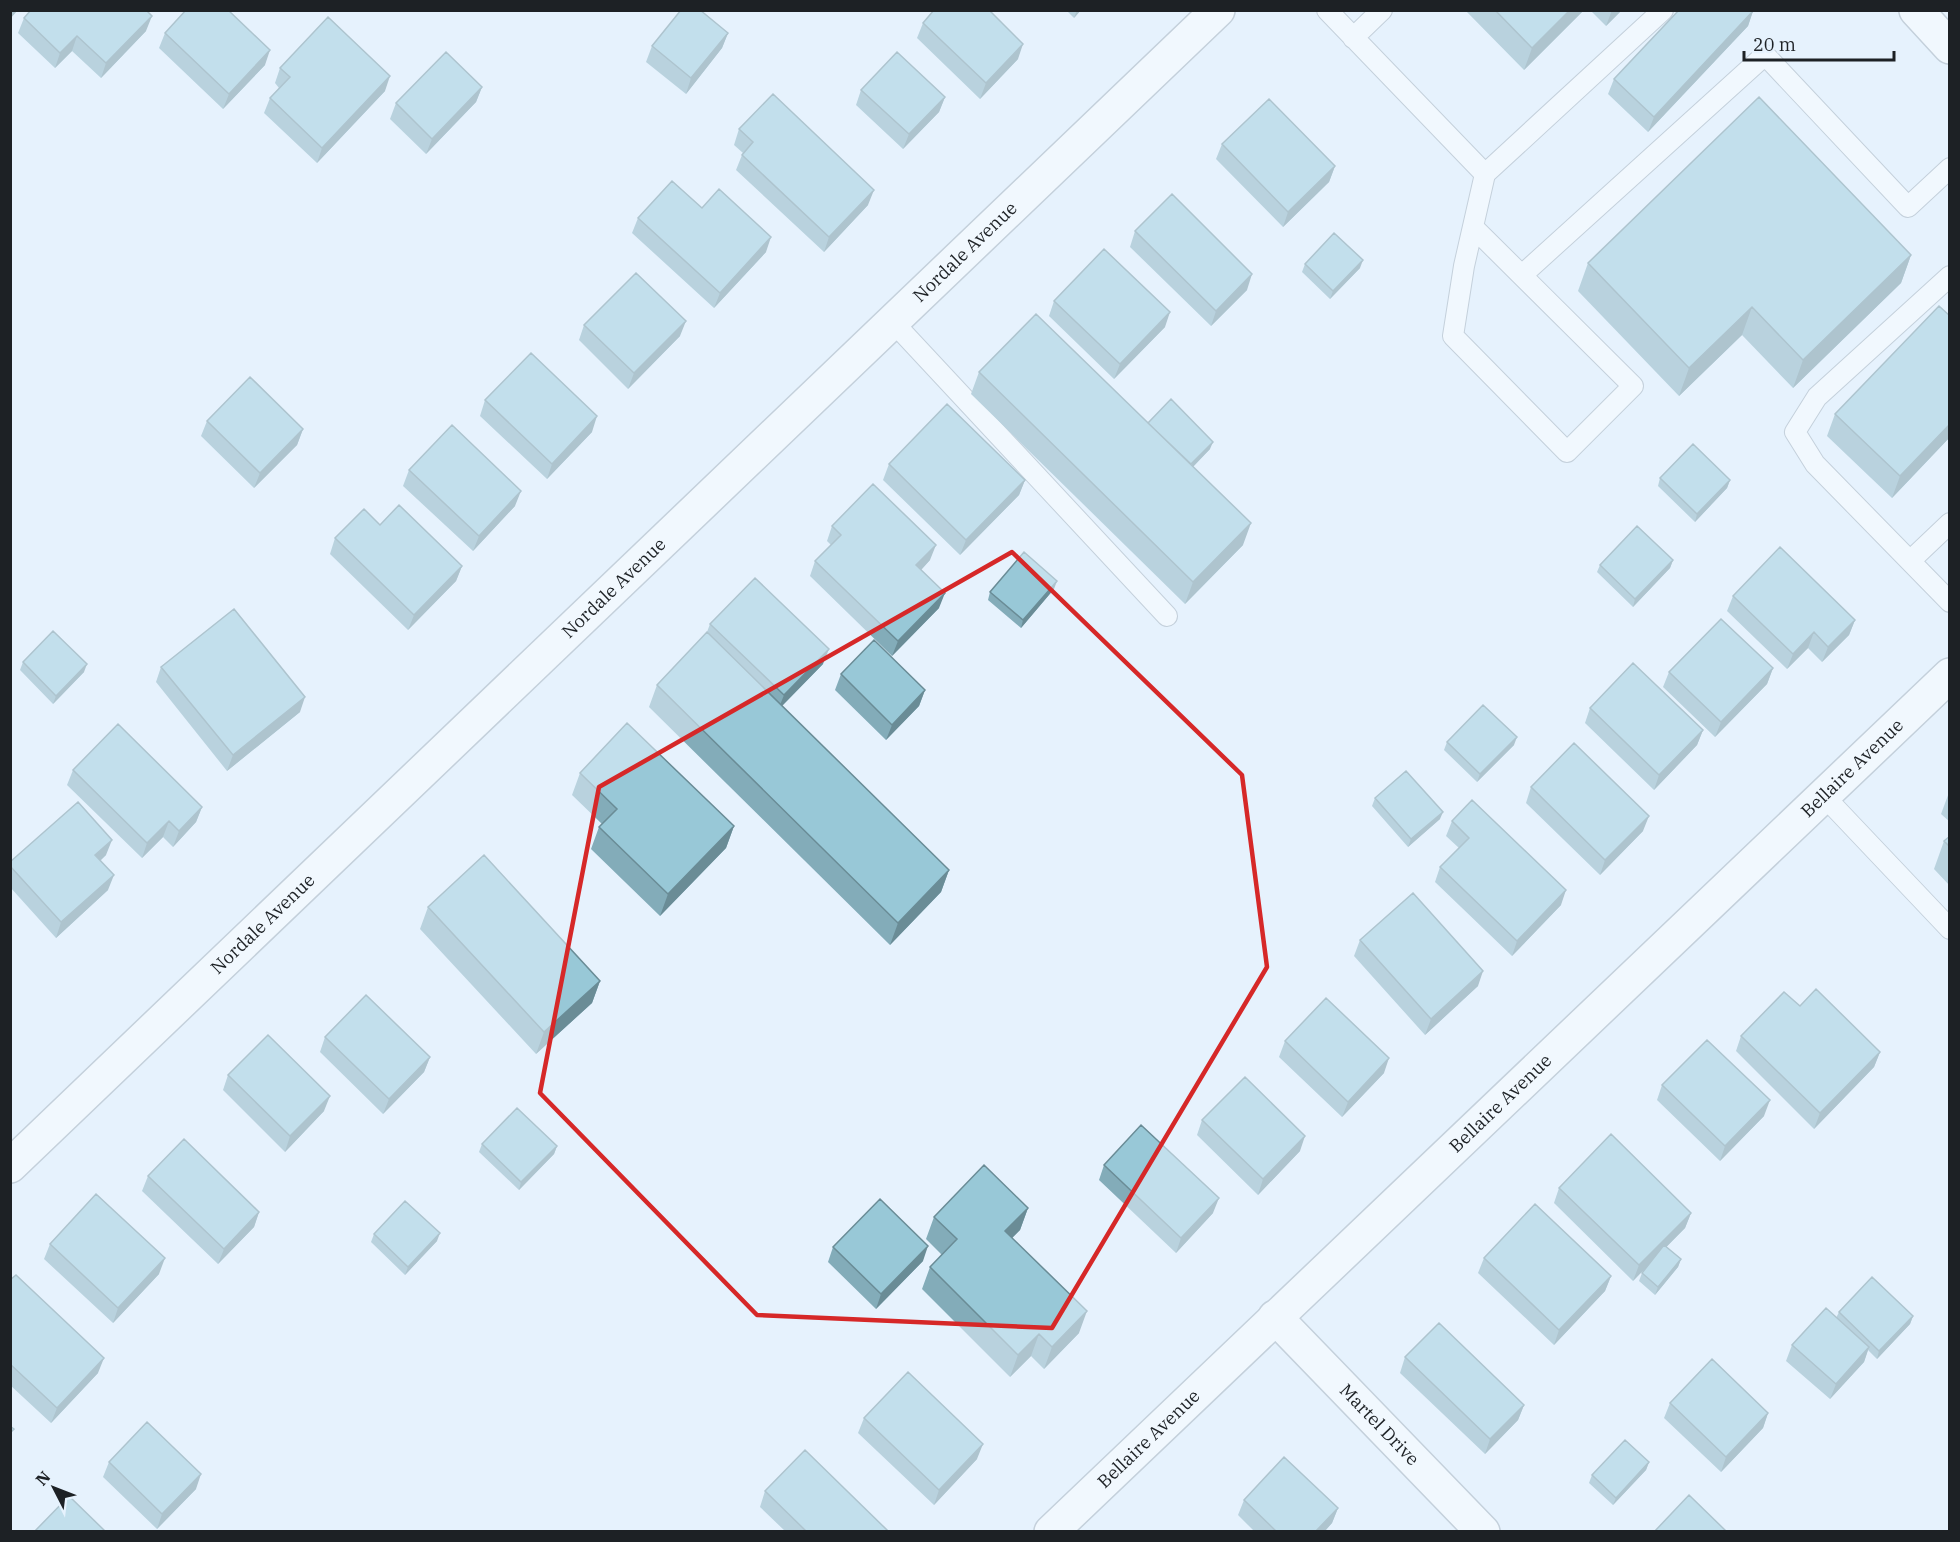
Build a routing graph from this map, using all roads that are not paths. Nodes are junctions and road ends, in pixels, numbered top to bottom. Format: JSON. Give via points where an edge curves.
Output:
{"nodes":[{"id":1,"x":1218,"y":10,"type":"edge"},
{"id":2,"x":1327,"y":10,"type":"edge"},
{"id":3,"x":1382,"y":10,"type":"edge"},
{"id":4,"x":1663,"y":10,"type":"edge"},
{"id":5,"x":1916,"y":10,"type":"edge"},
{"id":6,"x":1353,"y":38,"type":"junction"},
{"id":7,"x":1950,"y":47,"type":"edge"},
{"id":8,"x":1950,"y":168,"type":"edge"},
{"id":9,"x":1485,"y":174,"type":"junction"},
{"id":10,"x":1473,"y":227,"type":"junction"},
{"id":11,"x":1522,"y":275,"type":"junction"},
{"id":12,"x":1950,"y":276,"type":"edge"},
{"id":13,"x":893,"y":322,"type":"junction"},
{"id":14,"x":1950,"y":523,"type":"edge"},
{"id":15,"x":1910,"y":561,"type":"junction"},
{"id":16,"x":1950,"y":602,"type":"edge"},
{"id":17,"x":1167,"y":616,"type":"dead end"},
{"id":18,"x":1950,"y":675,"type":"edge"},
{"id":19,"x":1823,"y":795,"type":"junction"},
{"id":20,"x":1950,"y":929,"type":"edge"},
{"id":21,"x":10,"y":1166,"type":"edge"},
{"id":22,"x":1275,"y":1317,"type":"junction"},
{"id":23,"x":1051,"y":1532,"type":"edge"},
{"id":24,"x":1483,"y":1532,"type":"edge"}],
"edges":[{"from":1,"to":13,"type":"street","name":"Nordale Avenue"},
{"from":2,"to":6,"type":"lane"},
{"from":3,"to":6,"type":"lane"},
{"from":4,"to":9,"type":"lane"},
{"from":5,"to":7,"type":"street"},
{"from":6,"to":9,"type":"lane"},
{"from":8,"to":11,"type":"lane","via":[[1908,207],[1765,55]]},
{"from":9,"to":10,"type":"lane"},
{"from":10,"to":11,"type":"lane"},
{"from":10,"to":11,"type":"lane","via":[[1453,336],[1567,452],[1633,386]]},
{"from":12,"to":15,"type":"lane","via":[[1817,397],[1795,432],[1815,464]]},
{"from":13,"to":17,"type":"lane"},
{"from":13,"to":21,"type":"street","name":"Nordale Avenue"},
{"from":14,"to":15,"type":"lane"},
{"from":15,"to":16,"type":"lane"},
{"from":18,"to":19,"type":"street","name":"Bellaire Avenue"},
{"from":19,"to":20,"type":"lane"},
{"from":19,"to":22,"type":"street","name":"Bellaire Avenue"},
{"from":22,"to":23,"type":"street","name":"Bellaire Avenue"},
{"from":22,"to":24,"type":"street","name":"Martel Drive"}]}
